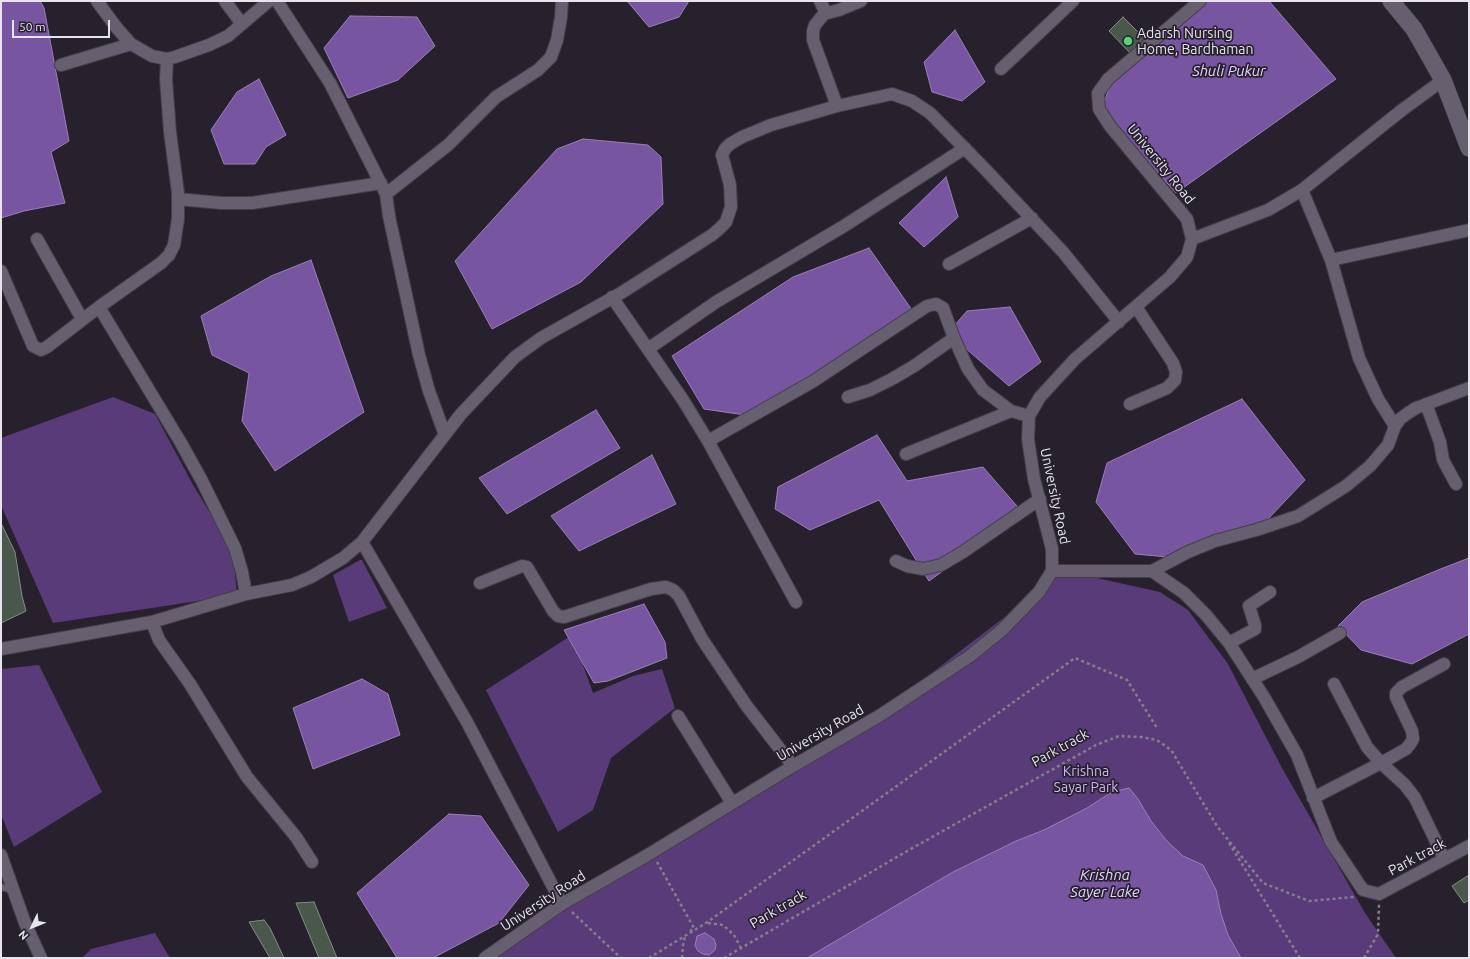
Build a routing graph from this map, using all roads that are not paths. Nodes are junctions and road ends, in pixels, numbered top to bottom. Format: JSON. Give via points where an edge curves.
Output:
{"nodes":[{"id":1,"x":97,"y":1,"type":"edge"},
{"id":2,"x":225,"y":1,"type":"edge"},
{"id":3,"x":269,"y":1,"type":"edge"},
{"id":4,"x":277,"y":1,"type":"edge"},
{"id":5,"x":562,"y":1,"type":"edge"},
{"id":6,"x":820,"y":1,"type":"edge"},
{"id":7,"x":861,"y":1,"type":"edge"},
{"id":8,"x":1073,"y":1,"type":"edge"},
{"id":9,"x":1200,"y":1,"type":"edge"},
{"id":10,"x":1391,"y":1,"type":"edge"},
{"id":11,"x":824,"y":14,"type":"junction"},
{"id":12,"x":242,"y":24,"type":"junction"},
{"id":13,"x":131,"y":44,"type":"junction"},
{"id":14,"x":167,"y":59,"type":"junction"},
{"id":15,"x":61,"y":65,"type":"dead end"},
{"id":16,"x":1001,"y":69,"type":"dead end"},
{"id":17,"x":1444,"y":80,"type":"junction"},
{"id":18,"x":837,"y":106,"type":"junction"},
{"id":19,"x":964,"y":148,"type":"junction"},
{"id":20,"x":1469,"y":148,"type":"edge"},
{"id":21,"x":383,"y":189,"type":"junction"},
{"id":22,"x":1302,"y":190,"type":"junction"},
{"id":23,"x":178,"y":199,"type":"junction"},
{"id":24,"x":1032,"y":218,"type":"junction"},
{"id":25,"x":1469,"y":230,"type":"edge"},
{"id":26,"x":37,"y":239,"type":"dead end"},
{"id":27,"x":1192,"y":239,"type":"junction"},
{"id":28,"x":1331,"y":260,"type":"junction"},
{"id":29,"x":949,"y":264,"type":"dead end"},
{"id":30,"x":1,"y":271,"type":"edge"},
{"id":31,"x":612,"y":298,"type":"junction"},
{"id":32,"x":99,"y":307,"type":"junction"},
{"id":33,"x":1136,"y":307,"type":"junction"},
{"id":34,"x":82,"y":319,"type":"junction"},
{"id":35,"x":1119,"y":322,"type":"junction"},
{"id":36,"x":954,"y":338,"type":"junction"},
{"id":37,"x":648,"y":349,"type":"junction"},
{"id":38,"x":1469,"y":388,"type":"edge"},
{"id":39,"x":848,"y":397,"type":"dead end"},
{"id":40,"x":1130,"y":404,"type":"dead end"},
{"id":41,"x":1426,"y":404,"type":"junction"},
{"id":42,"x":1010,"y":411,"type":"junction"},
{"id":43,"x":1029,"y":416,"type":"junction"},
{"id":44,"x":1395,"y":426,"type":"junction"},
{"id":45,"x":445,"y":435,"type":"junction"},
{"id":46,"x":708,"y":441,"type":"junction"},
{"id":47,"x":906,"y":454,"type":"dead end"},
{"id":48,"x":1456,"y":484,"type":"dead end"},
{"id":49,"x":1040,"y":499,"type":"junction"},
{"id":50,"x":362,"y":542,"type":"junction"},
{"id":51,"x":896,"y":561,"type":"dead end"},
{"id":52,"x":1052,"y":571,"type":"junction"},
{"id":53,"x":1152,"y":571,"type":"junction"},
{"id":54,"x":480,"y":583,"type":"dead end"},
{"id":55,"x":1270,"y":592,"type":"dead end"},
{"id":56,"x":246,"y":594,"type":"junction"},
{"id":57,"x":796,"y":602,"type":"dead end"},
{"id":58,"x":152,"y":622,"type":"junction"},
{"id":59,"x":1340,"y":633,"type":"dead end"},
{"id":60,"x":1229,"y":643,"type":"junction"},
{"id":61,"x":1,"y":649,"type":"edge"},
{"id":62,"x":1444,"y":664,"type":"dead end"},
{"id":63,"x":1252,"y":679,"type":"junction"},
{"id":64,"x":1334,"y":684,"type":"dead end"},
{"id":65,"x":678,"y":716,"type":"dead end"},
{"id":66,"x":1381,"y":763,"type":"junction"},
{"id":67,"x":793,"y":766,"type":"junction"},
{"id":68,"x":1313,"y":798,"type":"junction"},
{"id":69,"x":732,"y":803,"type":"junction"},
{"id":70,"x":1469,"y":846,"type":"edge"},
{"id":71,"x":1,"y":855,"type":"edge"},
{"id":72,"x":1444,"y":858,"type":"junction"},
{"id":73,"x":312,"y":862,"type":"dead end"},
{"id":74,"x":7,"y":889,"type":"edge"},
{"id":75,"x":562,"y":904,"type":"junction"},
{"id":76,"x":41,"y":958,"type":"edge"},
{"id":77,"x":484,"y":958,"type":"edge"}],
"edges":[{"from":1,"to":13,"type":"street"},
{"from":2,"to":12,"type":"street"},
{"from":3,"to":12,"type":"street"},
{"from":4,"to":21,"type":"street","via":[[330,84]]},
{"from":5,"to":21,"type":"street","via":[[562,17],[551,57],[538,70],[496,97],[448,145]]},
{"from":6,"to":11,"type":"street"},
{"from":7,"to":11,"type":"street"},
{"from":8,"to":16,"type":"street"},
{"from":9,"to":27,"type":"street","name":"University Road","via":[[1108,79],[1098,94],[1099,109],[1110,126],[1186,219]]},
{"from":10,"to":17,"type":"main road","via":[[1414,29]]},
{"from":11,"to":18,"type":"street","via":[[812,31],[813,40]]},
{"from":12,"to":14,"type":"street","via":[[228,36],[209,45]]},
{"from":13,"to":14,"type":"street","via":[[152,56]]},
{"from":13,"to":15,"type":"street"},
{"from":14,"to":23,"type":"street","via":[[167,104]]},
{"from":17,"to":20,"type":"main road"},
{"from":17,"to":22,"type":"street","via":[[1402,110]]},
{"from":18,"to":19,"type":"street","via":[[892,94],[912,100]]},
{"from":18,"to":31,"type":"street","via":[[771,125],[730,144],[722,154],[730,185],[731,207],[726,222],[712,236]]},
{"from":19,"to":24,"type":"street"},
{"from":19,"to":37,"type":"street","via":[[844,226],[716,302]]},
{"from":21,"to":23,"type":"street","via":[[252,203]]},
{"from":21,"to":45,"type":"street","via":[[419,355]]},
{"from":22,"to":27,"type":"street","via":[[1268,210]]},
{"from":22,"to":28,"type":"street"},
{"from":23,"to":32,"type":"street","via":[[174,245],[169,254],[161,263]]},
{"from":24,"to":29,"type":"street"},
{"from":24,"to":35,"type":"street"},
{"from":25,"to":28,"type":"street"},
{"from":26,"to":34,"type":"street"},
{"from":27,"to":33,"type":"street","name":"University Road","via":[[1187,257],[1170,277]]},
{"from":28,"to":44,"type":"street","via":[[1359,358],[1375,393]]},
{"from":30,"to":34,"type":"street","via":[[33,346],[37,349],[47,347]]},
{"from":31,"to":37,"type":"street"},
{"from":31,"to":45,"type":"street","via":[[541,338],[515,357],[471,402]]},
{"from":32,"to":34,"type":"street"},
{"from":32,"to":56,"type":"street","via":[[202,481],[235,548]]},
{"from":33,"to":35,"type":"street","name":"University Road"},
{"from":33,"to":40,"type":"street","via":[[1173,363],[1176,372],[1175,380],[1167,388]]},
{"from":35,"to":43,"type":"street","name":"University Road","via":[[1075,359],[1040,397]]},
{"from":36,"to":39,"type":"street","via":[[898,376],[870,390]]},
{"from":36,"to":42,"type":"street","via":[[968,368],[983,390]]},
{"from":36,"to":46,"type":"street","via":[[943,308],[936,304],[927,306],[812,382]]},
{"from":37,"to":46,"type":"street"},
{"from":38,"to":41,"type":"street"},
{"from":41,"to":44,"type":"street","via":[[1408,413]]},
{"from":41,"to":48,"type":"street","via":[[1440,442],[1443,460]]},
{"from":42,"to":43,"type":"street"},
{"from":42,"to":47,"type":"street"},
{"from":43,"to":49,"type":"street","name":"University Road","via":[[1028,439]]},
{"from":44,"to":53,"type":"street","via":[[1388,445],[1370,466],[1346,486],[1298,516],[1215,541]]},
{"from":45,"to":50,"type":"street"},
{"from":46,"to":57,"type":"street"},
{"from":49,"to":51,"type":"street","via":[[941,565],[923,569]]},
{"from":49,"to":52,"type":"street","name":"University Road","via":[[1052,548]]},
{"from":50,"to":56,"type":"street","via":[[343,558],[311,577],[292,585]]},
{"from":50,"to":75,"type":"street","via":[[467,722]]},
{"from":52,"to":53,"type":"street"},
{"from":52,"to":67,"type":"street","name":"University Road","via":[[1039,592],[1002,630],[970,656],[879,716]]},
{"from":53,"to":60,"type":"street","via":[[1184,593]]},
{"from":54,"to":67,"type":"street","via":[[522,566],[527,567],[553,611],[564,617],[651,589],[666,587],[673,590],[679,596],[702,640],[737,692]]},
{"from":55,"to":60,"type":"street","via":[[1248,606],[1254,629]]},
{"from":56,"to":58,"type":"street"},
{"from":58,"to":61,"type":"street"},
{"from":58,"to":73,"type":"street","via":[[159,640],[190,684],[247,777],[296,837]]},
{"from":59,"to":63,"type":"street"},
{"from":60,"to":63,"type":"street"},
{"from":62,"to":66,"type":"street","via":[[1402,687],[1396,693],[1413,738],[1406,749]]},
{"from":63,"to":68,"type":"street","via":[[1297,755]]},
{"from":64,"to":66,"type":"street","via":[[1367,747]]},
{"from":65,"to":69,"type":"street"},
{"from":66,"to":68,"type":"street"},
{"from":66,"to":72,"type":"street","via":[[1415,798]]},
{"from":67,"to":69,"type":"street","name":"University Road"},
{"from":68,"to":72,"type":"street","name":"Park track","via":[[1331,842],[1363,890],[1379,894]]},
{"from":69,"to":75,"type":"street","name":"University Road"},
{"from":70,"to":72,"type":"street","name":"Park track"},
{"from":71,"to":74,"type":"street"},
{"from":74,"to":76,"type":"street"},
{"from":75,"to":77,"type":"street","name":"University Road"}]}
